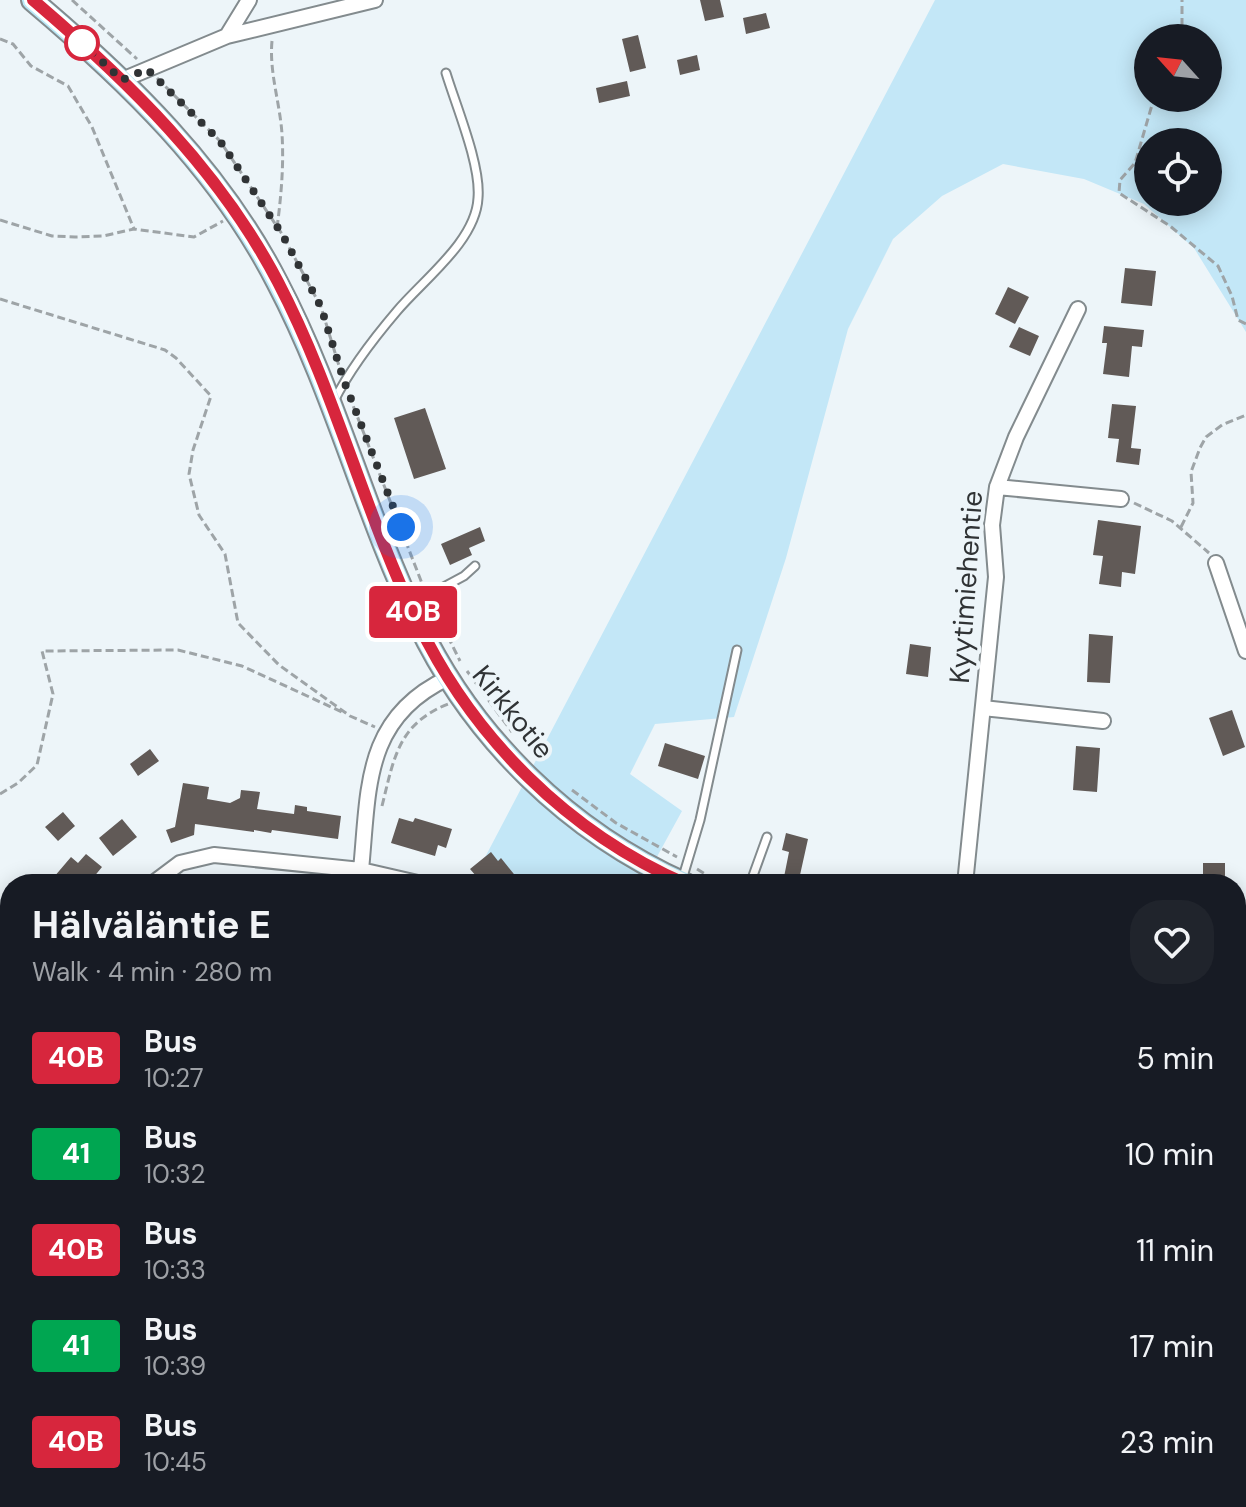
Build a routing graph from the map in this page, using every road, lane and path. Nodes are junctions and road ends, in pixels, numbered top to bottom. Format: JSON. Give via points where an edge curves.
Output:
{"nodes":[{"id":1,"x":32,"y":0,"type":"edge"},
{"id":2,"x":72,"y":0,"type":"edge"},
{"id":3,"x":249,"y":0,"type":"edge"},
{"id":4,"x":375,"y":0,"type":"edge"},
{"id":5,"x":1182,"y":0,"type":"edge"},
{"id":6,"x":1182,"y":24,"type":"edge"},
{"id":7,"x":273,"y":25,"type":"junction"},
{"id":8,"x":227,"y":36,"type":"junction"},
{"id":9,"x":0,"y":39,"type":"edge"},
{"id":10,"x":147,"y":69,"type":"junction"},
{"id":11,"x":446,"y":73,"type":"dead end"},
{"id":12,"x":122,"y":80,"type":"junction"},
{"id":13,"x":1150,"y":112,"type":"edge"},
{"id":14,"x":237,"y":214,"type":"junction"},
{"id":15,"x":0,"y":220,"type":"edge"},
{"id":16,"x":277,"y":228,"type":"junction"},
{"id":17,"x":134,"y":229,"type":"junction"},
{"id":18,"x":0,"y":299,"type":"edge"},
{"id":19,"x":1078,"y":309,"type":"dead end"},
{"id":20,"x":1246,"y":324,"type":"edge"},
{"id":21,"x":344,"y":381,"type":"junction"},
{"id":22,"x":333,"y":403,"type":"junction"},
{"id":23,"x":1246,"y":415,"type":"edge"},
{"id":24,"x":997,"y":487,"type":"junction"},
{"id":25,"x":1121,"y":499,"type":"joint"},
{"id":26,"x":1181,"y":527,"type":"junction"},
{"id":27,"x":1216,"y":563,"type":"joint"},
{"id":28,"x":475,"y":566,"type":"dead end"},
{"id":29,"x":419,"y":600,"type":"junction"},
{"id":30,"x":737,"y":650,"type":"dead end"},
{"id":31,"x":1246,"y":651,"type":"edge"},
{"id":32,"x":448,"y":678,"type":"junction"},
{"id":33,"x":471,"y":694,"type":"junction"},
{"id":34,"x":983,"y":708,"type":"junction"},
{"id":35,"x":350,"y":716,"type":"junction"},
{"id":36,"x":1103,"y":721,"type":"dead end"},
{"id":37,"x":386,"y":732,"type":"junction"},
{"id":38,"x":517,"y":739,"type":"dead end"},
{"id":39,"x":570,"y":789,"type":"dead end"},
{"id":40,"x":0,"y":794,"type":"edge"},
{"id":41,"x":381,"y":811,"type":"dead end"},
{"id":42,"x":767,"y":837,"type":"dead end"},
{"id":43,"x":361,"y":870,"type":"junction"},
{"id":44,"x":165,"y":874,"type":"edge"},
{"id":45,"x":378,"y":874,"type":"edge"},
{"id":46,"x":677,"y":874,"type":"edge"},
{"id":47,"x":681,"y":874,"type":"edge"},
{"id":48,"x":686,"y":874,"type":"edge"},
{"id":49,"x":754,"y":874,"type":"edge"},
{"id":50,"x":966,"y":874,"type":"edge"}],
"edges":[{"from":1,"to":12,"type":"street","name":"Kirkkotie"},
{"from":2,"to":10,"type":"path"},
{"from":3,"to":8,"type":"street"},
{"from":4,"to":7,"type":"street"},
{"from":5,"to":6,"type":"path"},
{"from":7,"to":8,"type":"street"},
{"from":7,"to":16,"type":"path","via":[[271,55],[282,133]]},
{"from":8,"to":10,"type":"street"},
{"from":9,"to":17,"type":"path","via":[[13,44],[31,66],[68,86],[92,127]]},
{"from":10,"to":12,"type":"street"},
{"from":10,"to":16,"type":"path","via":[[220,141]]},
{"from":11,"to":21,"type":"lane","via":[[473,160],[479,197],[472,223]]},
{"from":12,"to":14,"type":"street","name":"Kirkkotie","via":[[182,142]]},
{"from":13,"to":20,"type":"path","via":[[1135,163],[1120,180],[1119,193],[1218,266],[1238,320]]},
{"from":14,"to":17,"type":"path","via":[[194,237]]},
{"from":14,"to":22,"type":"street","name":"Kirkkotie","via":[[276,279]]},
{"from":15,"to":17,"type":"path","via":[[64,237]]},
{"from":16,"to":21,"type":"path","via":[[321,307]]},
{"from":18,"to":35,"type":"path","via":[[165,350],[211,396],[189,474],[199,515],[225,554],[238,623],[279,665]]},
{"from":19,"to":24,"type":"street","name":"Kyytimiehentie"},
{"from":21,"to":22,"type":"lane"},
{"from":21,"to":29,"type":"path"},
{"from":22,"to":29,"type":"street","name":"Kirkkotie"},
{"from":23,"to":26,"type":"path","via":[[1206,437],[1191,472],[1193,503]]},
{"from":24,"to":25,"type":"street"},
{"from":24,"to":34,"type":"street","name":"Kyytimiehentie","via":[[992,525],[996,577]]},
{"from":25,"to":26,"type":"path","via":[[1148,507]]},
{"from":26,"to":27,"type":"path"},
{"from":27,"to":31,"type":"street"},
{"from":28,"to":29,"type":"lane"},
{"from":29,"to":32,"type":"street","name":"Kirkkotie"},
{"from":29,"to":33,"type":"path","via":[[462,665]]},
{"from":30,"to":48,"type":"lane"},
{"from":32,"to":33,"type":"street","name":"Kirkkotie"},
{"from":32,"to":37,"type":"street","via":[[422,690]]},
{"from":33,"to":38,"type":"path"},
{"from":33,"to":41,"type":"path","via":[[426,713],[410,730],[395,754]]},
{"from":33,"to":46,"type":"street","name":"Kirkkotie","via":[[510,759],[540,789],[634,857]]},
{"from":34,"to":36,"type":"street"},
{"from":34,"to":50,"type":"street","name":"Kyytimiehentie"},
{"from":35,"to":37,"type":"path"},
{"from":35,"to":40,"type":"path","via":[[242,666],[178,650],[42,651],[53,694],[37,765]]},
{"from":37,"to":43,"type":"street","via":[[370,770]]},
{"from":39,"to":47,"type":"path"},
{"from":42,"to":49,"type":"lane"},
{"from":43,"to":44,"type":"street","via":[[214,855],[180,863]]},
{"from":43,"to":45,"type":"street"}]}
